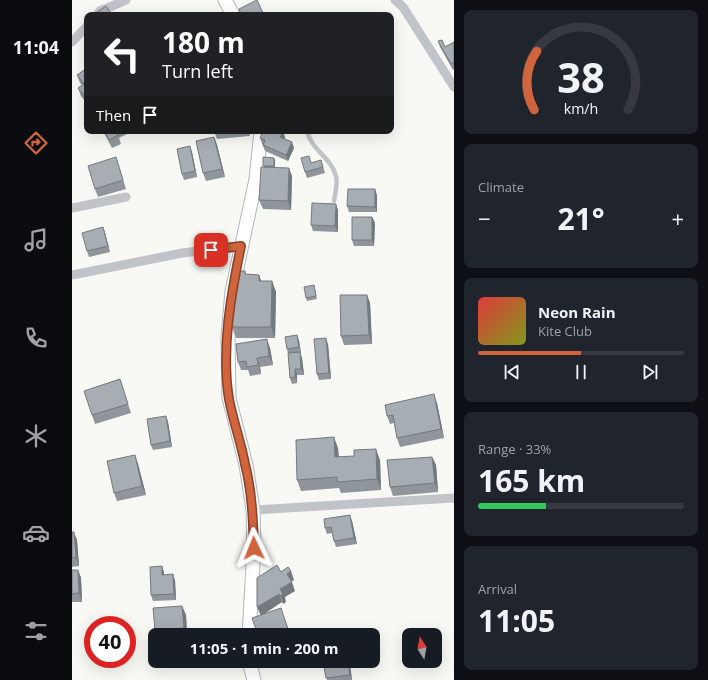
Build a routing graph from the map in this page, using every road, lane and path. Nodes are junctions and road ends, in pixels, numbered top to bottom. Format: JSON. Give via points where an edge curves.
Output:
{"nodes":[{"id":1,"x":126,"y":0,"type":"edge"},
{"id":2,"x":225,"y":0,"type":"edge"},
{"id":3,"x":396,"y":0,"type":"edge"},
{"id":4,"x":100,"y":12,"type":"edge"},
{"id":5,"x":231,"y":12,"type":"edge"},
{"id":6,"x":84,"y":29,"type":"edge"},
{"id":7,"x":72,"y":42,"type":"edge"},
{"id":8,"x":454,"y":87,"type":"edge"},
{"id":9,"x":261,"y":134,"type":"edge"},
{"id":10,"x":308,"y":134,"type":"edge"},
{"id":11,"x":126,"y":197,"type":"dead end"},
{"id":12,"x":334,"y":202,"type":"edge"},
{"id":13,"x":72,"y":208,"type":"edge"},
{"id":14,"x":241,"y":246,"type":"junction"},
{"id":15,"x":72,"y":275,"type":"edge"},
{"id":16,"x":454,"y":498,"type":"edge"},
{"id":17,"x":253,"y":510,"type":"junction"},
{"id":18,"x":249,"y":628,"type":"edge"},
{"id":19,"x":251,"y":668,"type":"edge"},
{"id":20,"x":254,"y":680,"type":"edge"}],
"edges":[{"from":1,"to":4,"type":"street"},
{"from":2,"to":5,"type":"street"},
{"from":3,"to":8,"type":"street"},
{"from":6,"to":7,"type":"street"},
{"from":9,"to":14,"type":"street","via":[[256,179]]},
{"from":10,"to":12,"type":"lane","via":[[309,140],[331,164],[336,177]]},
{"from":11,"to":13,"type":"street"},
{"from":14,"to":15,"type":"street","via":[[182,254]]},
{"from":14,"to":17,"type":"street","via":[[232,291],[228,338],[229,398],[246,465]]},
{"from":16,"to":17,"type":"street"},
{"from":17,"to":18,"type":"street","via":[[254,548]]},
{"from":19,"to":20,"type":"street"}]}
